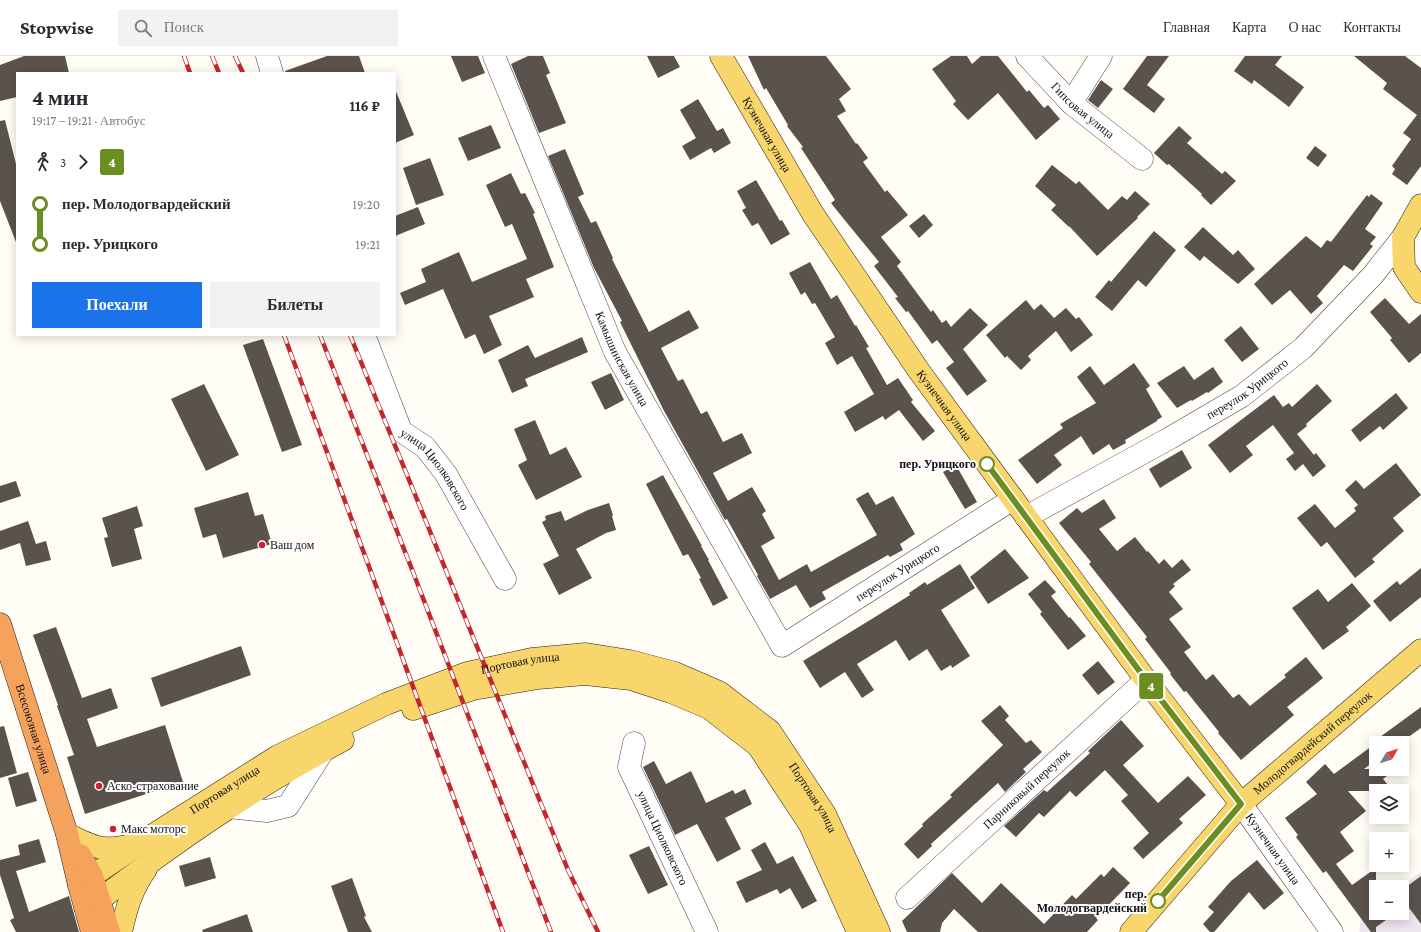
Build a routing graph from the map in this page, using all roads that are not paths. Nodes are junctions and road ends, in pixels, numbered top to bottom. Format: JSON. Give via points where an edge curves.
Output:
{"nodes":[{"id":1,"x":267,"y":56,"type":"edge"},
{"id":2,"x":494,"y":56,"type":"edge"},
{"id":3,"x":721,"y":56,"type":"edge"},
{"id":4,"x":1027,"y":56,"type":"edge"},
{"id":5,"x":1101,"y":56,"type":"edge"},
{"id":6,"x":272,"y":72,"type":"edge"},
{"id":7,"x":1071,"y":104,"type":"junction"},
{"id":8,"x":1142,"y":159,"type":"dead end"},
{"id":9,"x":1421,"y":205,"type":"edge"},
{"id":10,"x":1403,"y":237,"type":"junction"},
{"id":11,"x":1421,"y":292,"type":"edge"},
{"id":12,"x":364,"y":336,"type":"edge"},
{"id":13,"x":1013,"y":499,"type":"junction"},
{"id":14,"x":1026,"y":517,"type":"junction"},
{"id":15,"x":505,"y":579,"type":"dead end"},
{"id":16,"x":0,"y":627,"type":"edge"},
{"id":17,"x":782,"y":646,"type":"joint"},
{"id":18,"x":1421,"y":650,"type":"edge"},
{"id":19,"x":1146,"y":680,"type":"junction"},
{"id":20,"x":634,"y":743,"type":"dead end"},
{"id":21,"x":323,"y":751,"type":"junction"},
{"id":22,"x":1241,"y":804,"type":"junction"},
{"id":23,"x":228,"y":807,"type":"junction"},
{"id":24,"x":67,"y":834,"type":"junction"},
{"id":25,"x":149,"y":850,"type":"junction"},
{"id":26,"x":85,"y":881,"type":"junction"},
{"id":27,"x":907,"y":898,"type":"dead end"},
{"id":28,"x":93,"y":905,"type":"junction"},
{"id":29,"x":92,"y":932,"type":"edge"},
{"id":30,"x":109,"y":932,"type":"edge"},
{"id":31,"x":121,"y":932,"type":"edge"},
{"id":32,"x":707,"y":932,"type":"edge"},
{"id":33,"x":858,"y":932,"type":"edge"},
{"id":34,"x":879,"y":932,"type":"edge"},
{"id":35,"x":1131,"y":932,"type":"edge"},
{"id":36,"x":1332,"y":932,"type":"edge"}],
"edges":[{"from":1,"to":6,"type":"street"},
{"from":2,"to":17,"type":"street","name":"Камышинская улица","via":[[615,352]]},
{"from":3,"to":13,"type":"main road","name":"Кузнечная улица","via":[[813,214],[919,371]]},
{"from":4,"to":7,"type":"street","name":"Гипсовая улица"},
{"from":5,"to":7,"type":"street"},
{"from":7,"to":8,"type":"street","name":"Гипсовая улица"},
{"from":9,"to":10,"type":"main road","name":"переулок Урицкого"},
{"from":10,"to":11,"type":"main road","via":[[1404,267]]},
{"from":10,"to":14,"type":"street","name":"переулок Урицкого","via":[[1373,275],[1303,348],[1242,396]]},
{"from":12,"to":15,"type":"street","name":"улица Циолковского","via":[[401,431],[426,447],[446,474]]},
{"from":13,"to":14,"type":"main road","name":"Кузнечная улица"},
{"from":13,"to":17,"type":"street","name":"переулок Урицкого"},
{"from":14,"to":19,"type":"main road","name":"Кузнечная улица"},
{"from":16,"to":24,"type":"highway","name":"Всесоюзная улица"},
{"from":18,"to":22,"type":"main road","name":"Молодогвардейский переулок"},
{"from":19,"to":22,"type":"main road","name":"Кузнечная улица"},
{"from":19,"to":27,"type":"street","name":"Парниковый переулок"},
{"from":20,"to":32,"type":"street","name":"улица Циолковского","via":[[629,767]]},
{"from":21,"to":23,"type":"main road","name":"Портовая улица"},
{"from":21,"to":23,"type":"street","via":[[288,806],[267,811]]},
{"from":21,"to":33,"type":"main road","name":"Портовая улица","via":[[392,715],[473,689],[531,679],[586,674],[631,679],[671,692],[709,708],[758,746],[810,824]]},
{"from":22,"to":35,"type":"main road","name":"Молодогвардейский переулок"},
{"from":22,"to":36,"type":"street","name":"Кузнечная улица"},
{"from":23,"to":25,"type":"main road","name":"Портовая улица"},
{"from":24,"to":25,"type":"main road","via":[[84,843],[106,849],[122,847]]},
{"from":24,"to":26,"type":"highway","name":"Всесоюзная улица"},
{"from":25,"to":26,"type":"main road","name":"Портовая улица"},
{"from":25,"to":28,"type":"main road","name":"Портовая улица"},
{"from":25,"to":31,"type":"main road","via":[[126,908]]},
{"from":25,"to":34,"type":"main road","name":"Портовая улица","via":[[278,756],[386,704],[467,673],[532,659],[586,654],[630,661],[674,673],[719,692],[770,731],[826,814]]},
{"from":26,"to":28,"type":"highway","name":"Всесоюзная улица"},
{"from":28,"to":29,"type":"highway","name":"Всесоюзная улица"},
{"from":28,"to":30,"type":"highway","name":"Всесоюзная улица"}]}
